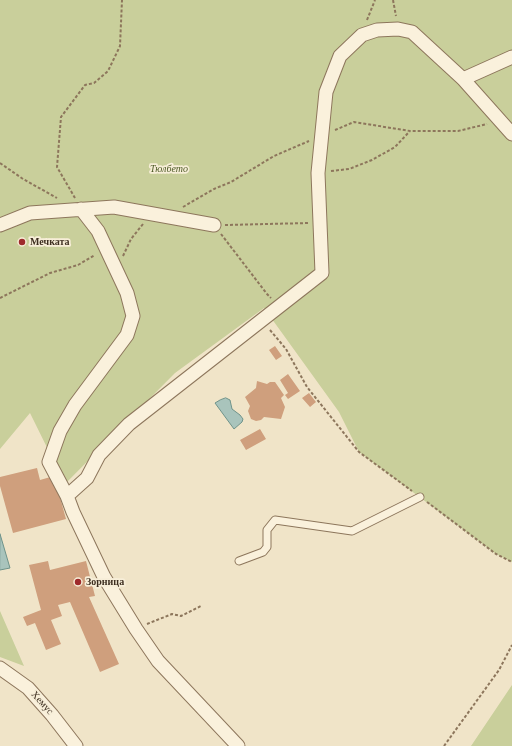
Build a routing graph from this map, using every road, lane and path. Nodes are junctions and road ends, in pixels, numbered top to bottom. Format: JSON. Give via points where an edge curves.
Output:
{"nodes":[{"id":1,"x":122,"y":0,"type":"edge"},
{"id":2,"x":375,"y":0,"type":"edge"},
{"id":3,"x":393,"y":0,"type":"edge"},
{"id":4,"x":398,"y":29,"type":"junction"},
{"id":5,"x":362,"y":35,"type":"junction"},
{"id":6,"x":512,"y":57,"type":"edge"},
{"id":7,"x":462,"y":79,"type":"junction"},
{"id":8,"x":506,"y":120,"type":"edge"},
{"id":9,"x":410,"y":131,"type":"junction"},
{"id":10,"x":512,"y":134,"type":"edge"},
{"id":11,"x":322,"y":136,"type":"junction"},
{"id":12,"x":0,"y":163,"type":"edge"},
{"id":13,"x":318,"y":172,"type":"junction"},
{"id":14,"x":182,"y":208,"type":"dead end"},
{"id":15,"x":78,"y":209,"type":"junction"},
{"id":16,"x":159,"y":216,"type":"junction"},
{"id":17,"x":320,"y":223,"type":"junction"},
{"id":18,"x":0,"y":225,"type":"edge"},
{"id":19,"x":214,"y":225,"type":"junction"},
{"id":20,"x":106,"y":249,"type":"junction"},
{"id":21,"x":120,"y":278,"type":"junction"},
{"id":22,"x":0,"y":298,"type":"edge"},
{"id":23,"x":276,"y":302,"type":"dead end"},
{"id":24,"x":263,"y":320,"type":"junction"},
{"id":25,"x":67,"y":496,"type":"junction"},
{"id":26,"x":420,"y":497,"type":"junction"},
{"id":27,"x":239,"y":561,"type":"dead end"},
{"id":28,"x":512,"y":562,"type":"edge"},
{"id":29,"x":201,"y":606,"type":"dead end"},
{"id":30,"x":136,"y":629,"type":"junction"},
{"id":31,"x":512,"y":645,"type":"edge"},
{"id":32,"x":0,"y":668,"type":"edge"},
{"id":33,"x":76,"y":746,"type":"edge"},
{"id":34,"x":238,"y":746,"type":"edge"},
{"id":35,"x":444,"y":746,"type":"edge"}],
"edges":[{"from":1,"to":15,"type":"path","via":[[120,46],[108,71],[94,83],[85,85],[61,117],[57,167]]},
{"from":2,"to":5,"type":"path"},
{"from":3,"to":4,"type":"path"},
{"from":4,"to":5,"type":"street","via":[[377,30]]},
{"from":4,"to":7,"type":"street","via":[[412,32]]},
{"from":5,"to":11,"type":"street","via":[[340,56],[337,63],[326,92]]},
{"from":6,"to":7,"type":"street"},
{"from":7,"to":8,"type":"street"},
{"from":8,"to":9,"type":"path","via":[[458,131]]},
{"from":8,"to":10,"type":"street"},
{"from":9,"to":11,"type":"path","via":[[354,122]]},
{"from":9,"to":13,"type":"path","via":[[395,147],[372,160],[349,169]]},
{"from":11,"to":13,"type":"street"},
{"from":11,"to":14,"type":"path","via":[[274,156]]},
{"from":12,"to":15,"type":"path"},
{"from":13,"to":17,"type":"street"},
{"from":15,"to":16,"type":"street","via":[[114,207]]},
{"from":15,"to":18,"type":"street","via":[[30,213]]},
{"from":15,"to":20,"type":"street","via":[[98,231]]},
{"from":16,"to":19,"type":"street"},
{"from":16,"to":21,"type":"path","via":[[146,220],[131,239],[121,260]]},
{"from":17,"to":19,"type":"path"},
{"from":17,"to":24,"type":"street","via":[[322,273]]},
{"from":19,"to":23,"type":"path","via":[[266,294]]},
{"from":20,"to":21,"type":"street"},
{"from":20,"to":22,"type":"path","via":[[78,265],[50,273]]},
{"from":21,"to":25,"type":"street","via":[[133,316],[127,335],[75,405],[60,431],[49,462]]},
{"from":24,"to":25,"type":"street","via":[[129,424],[99,455],[87,478]]},
{"from":24,"to":26,"type":"path","via":[[286,349],[307,387],[358,452]]},
{"from":25,"to":30,"type":"street","via":[[104,576]]},
{"from":26,"to":27,"type":"lane","via":[[352,531],[275,520],[267,530],[266,547],[263,552]]},
{"from":26,"to":28,"type":"path","via":[[496,554]]},
{"from":29,"to":30,"type":"path","via":[[181,616],[172,614]]},
{"from":30,"to":34,"type":"street","via":[[158,661]]},
{"from":31,"to":35,"type":"path","via":[[499,670]]},
{"from":32,"to":33,"type":"street","name":"Хемус","via":[[28,688]]}]}
